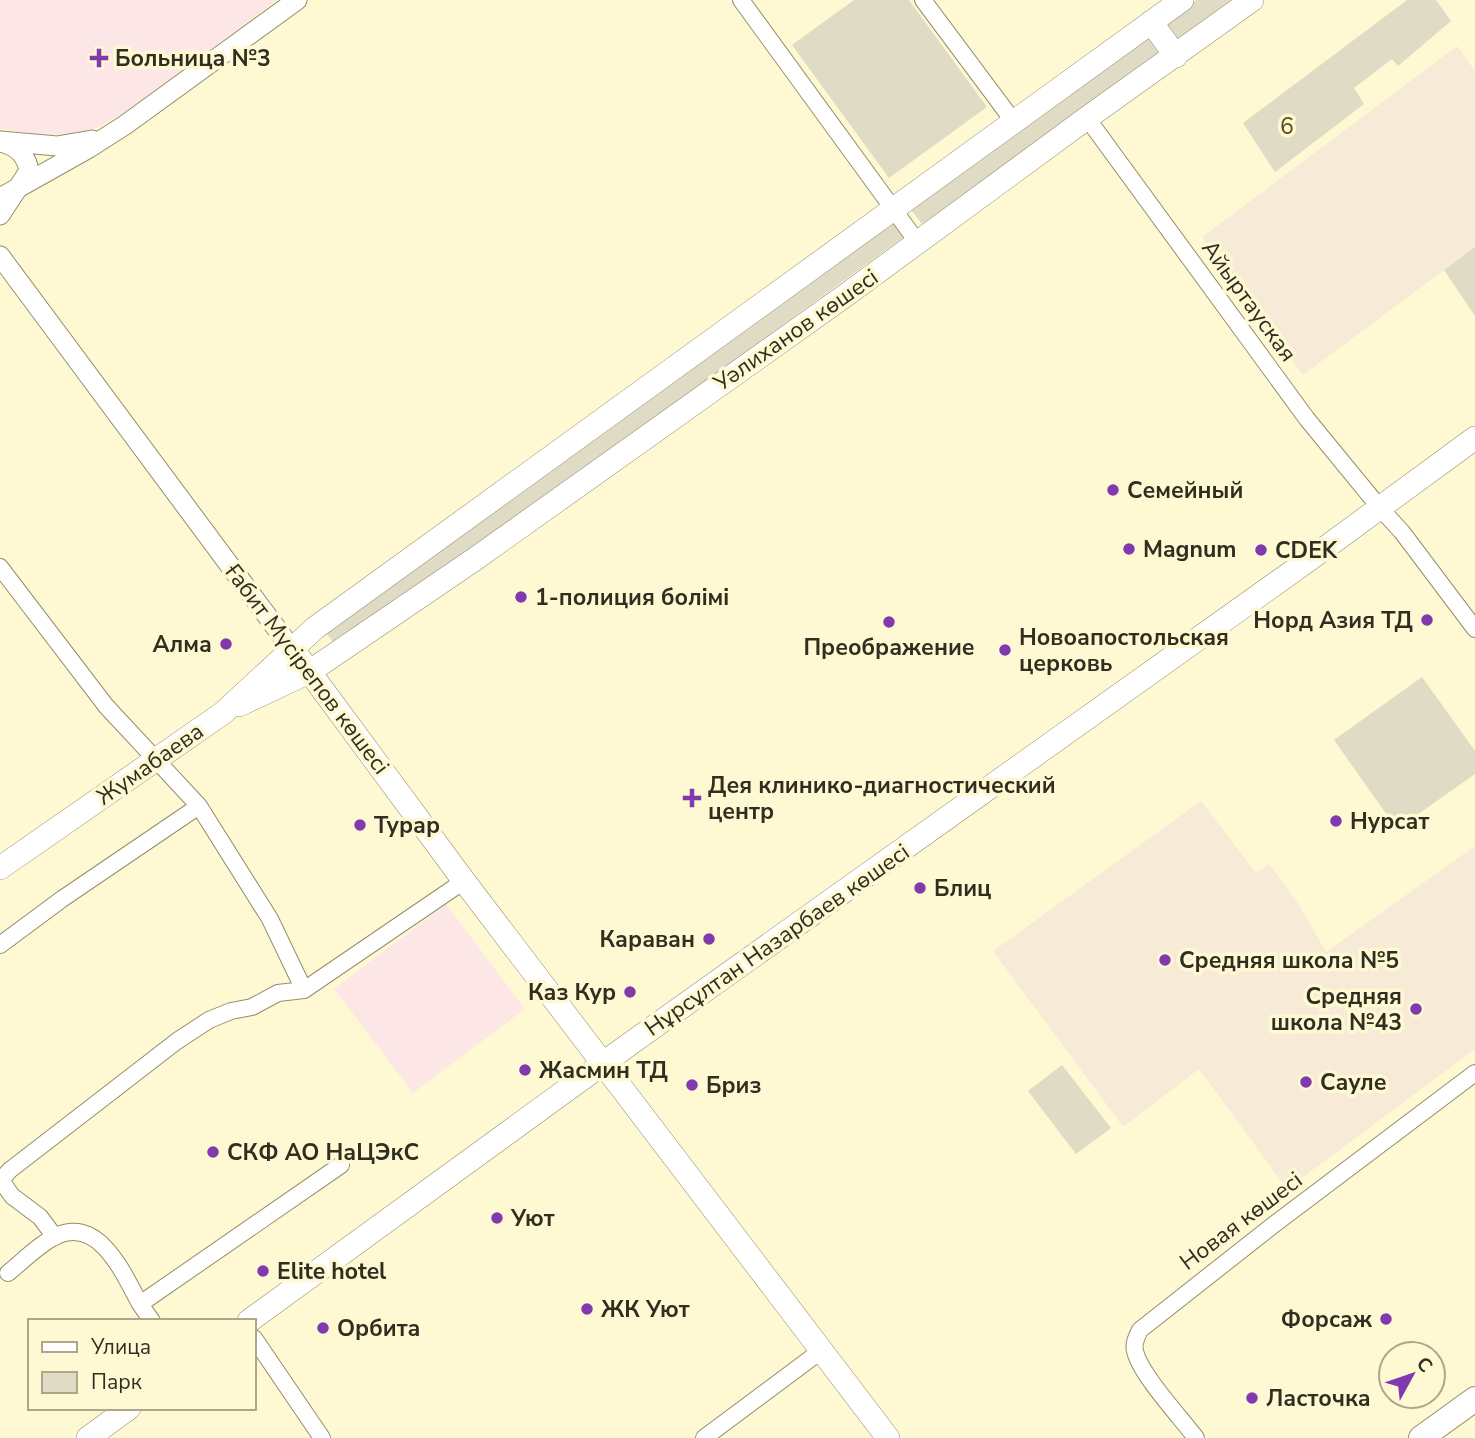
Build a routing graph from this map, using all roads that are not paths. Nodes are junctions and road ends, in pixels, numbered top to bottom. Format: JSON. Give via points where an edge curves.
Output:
{"nodes":[{"id":1,"x":297,"y":0,"type":"edge"},
{"id":2,"x":741,"y":0,"type":"edge"},
{"id":3,"x":923,"y":0,"type":"edge"},
{"id":4,"x":1182,"y":0,"type":"edge"},
{"id":5,"x":1252,"y":0,"type":"edge"},
{"id":6,"x":1151,"y":22,"type":"junction"},
{"id":7,"x":1175,"y":56,"type":"junction"},
{"id":8,"x":1087,"y":118,"type":"junction"},
{"id":9,"x":1014,"y":122,"type":"junction"},
{"id":10,"x":125,"y":125,"type":"junction"},
{"id":11,"x":0,"y":142,"type":"edge"},
{"id":12,"x":8,"y":193,"type":"edge"},
{"id":13,"x":894,"y":209,"type":"junction"},
{"id":14,"x":0,"y":215,"type":"edge"},
{"id":15,"x":918,"y":243,"type":"junction"},
{"id":16,"x":0,"y":256,"type":"edge"},
{"id":17,"x":1475,"y":438,"type":"edge"},
{"id":18,"x":1380,"y":508,"type":"junction"},
{"id":19,"x":0,"y":567,"type":"edge"},
{"id":20,"x":1475,"y":629,"type":"edge"},
{"id":21,"x":292,"y":648,"type":"junction"},
{"id":22,"x":309,"y":672,"type":"junction"},
{"id":23,"x":223,"y":713,"type":"junction"},
{"id":24,"x":158,"y":760,"type":"junction"},
{"id":25,"x":199,"y":806,"type":"junction"},
{"id":26,"x":0,"y":868,"type":"edge"},
{"id":27,"x":464,"y":881,"type":"junction"},
{"id":28,"x":0,"y":945,"type":"edge"},
{"id":29,"x":304,"y":990,"type":"junction"},
{"id":30,"x":604,"y":1063,"type":"junction"},
{"id":31,"x":1475,"y":1073,"type":"edge"},
{"id":32,"x":341,"y":1165,"type":"dead end"},
{"id":33,"x":1,"y":1179,"type":"edge"},
{"id":34,"x":55,"y":1237,"type":"junction"},
{"id":35,"x":8,"y":1273,"type":"dead end"},
{"id":36,"x":140,"y":1304,"type":"junction"},
{"id":37,"x":151,"y":1319,"type":"edge"},
{"id":38,"x":252,"y":1319,"type":"edge"},
{"id":39,"x":256,"y":1341,"type":"edge"},
{"id":40,"x":821,"y":1350,"type":"junction"},
{"id":41,"x":1475,"y":1399,"type":"edge"},
{"id":42,"x":126,"y":1410,"type":"edge"},
{"id":43,"x":88,"y":1438,"type":"edge"},
{"id":44,"x":321,"y":1438,"type":"edge"},
{"id":45,"x":704,"y":1438,"type":"edge"},
{"id":46,"x":888,"y":1438,"type":"edge"},
{"id":47,"x":1196,"y":1438,"type":"edge"},
{"id":48,"x":1421,"y":1438,"type":"edge"}],
"edges":[{"from":1,"to":10,"type":"street"},
{"from":2,"to":13,"type":"street"},
{"from":3,"to":9,"type":"street"},
{"from":4,"to":6,"type":"main road","name":"Уәлиханов көшесі"},
{"from":5,"to":7,"type":"main road","name":"Уәлиханов көшесі"},
{"from":6,"to":7,"type":"main road"},
{"from":6,"to":9,"type":"main road","name":"Уәлиханов көшесі"},
{"from":7,"to":8,"type":"main road","name":"Уәлиханов көшесі"},
{"from":8,"to":15,"type":"main road","name":"Уәлиханов көшесі"},
{"from":8,"to":18,"type":"street","name":"Айыртауская","via":[[1307,419]]},
{"from":9,"to":13,"type":"main road","name":"Уәлиханов көшесі"},
{"from":10,"to":11,"type":"street","via":[[72,145]]},
{"from":10,"to":12,"type":"street"},
{"from":11,"to":12,"type":"street","via":[[18,150],[28,164],[27,176]]},
{"from":12,"to":14,"type":"street"},
{"from":13,"to":15,"type":"street"},
{"from":13,"to":21,"type":"main road","name":"Уәлиханов көшесі"},
{"from":15,"to":22,"type":"main road","name":"Уәлиханов көшесі"},
{"from":16,"to":21,"type":"street","name":"Ғабит Мүсірепов көшесі"},
{"from":17,"to":18,"type":"main road","name":"Нұрсұлтан Назарбаев көшесі"},
{"from":18,"to":20,"type":"street","name":"Айыртауская"},
{"from":18,"to":30,"type":"main road","name":"Нұрсұлтан Назарбаев көшесі"},
{"from":19,"to":24,"type":"street","via":[[106,706]]},
{"from":21,"to":22,"type":"main road","name":"Ғабит Мүсірепов көшесі"},
{"from":21,"to":23,"type":"main road","name":"Жумабаева"},
{"from":22,"to":23,"type":"main road"},
{"from":22,"to":27,"type":"main road","name":"Ғабит Мүсірепов көшесі"},
{"from":23,"to":24,"type":"main road","name":"Жумабаева"},
{"from":24,"to":25,"type":"street"},
{"from":24,"to":26,"type":"main road","name":"Жумабаева"},
{"from":25,"to":28,"type":"street"},
{"from":25,"to":29,"type":"street","via":[[270,919]]},
{"from":27,"to":29,"type":"street"},
{"from":27,"to":30,"type":"main road","name":"Ғабит Мүсірепов көшесі"},
{"from":29,"to":33,"type":"street","via":[[278,993],[252,1007],[209,1020]]},
{"from":30,"to":38,"type":"main road","name":"Нұрсұлтан Назарбаев көшесі"},
{"from":30,"to":40,"type":"main road","name":"Ғабит Мүсірепов көшесі"},
{"from":31,"to":47,"type":"street","name":"Новая көшесі","via":[[1140,1330],[1134,1345],[1137,1356]]},
{"from":32,"to":36,"type":"street"},
{"from":33,"to":34,"type":"street","via":[[12,1196],[40,1217]]},
{"from":34,"to":35,"type":"street"},
{"from":34,"to":36,"type":"street","via":[[84,1235],[106,1247]]},
{"from":36,"to":37,"type":"street"},
{"from":39,"to":44,"type":"street"},
{"from":40,"to":45,"type":"street"},
{"from":40,"to":46,"type":"main road"},
{"from":41,"to":48,"type":"main road"},
{"from":42,"to":43,"type":"main road"}]}
